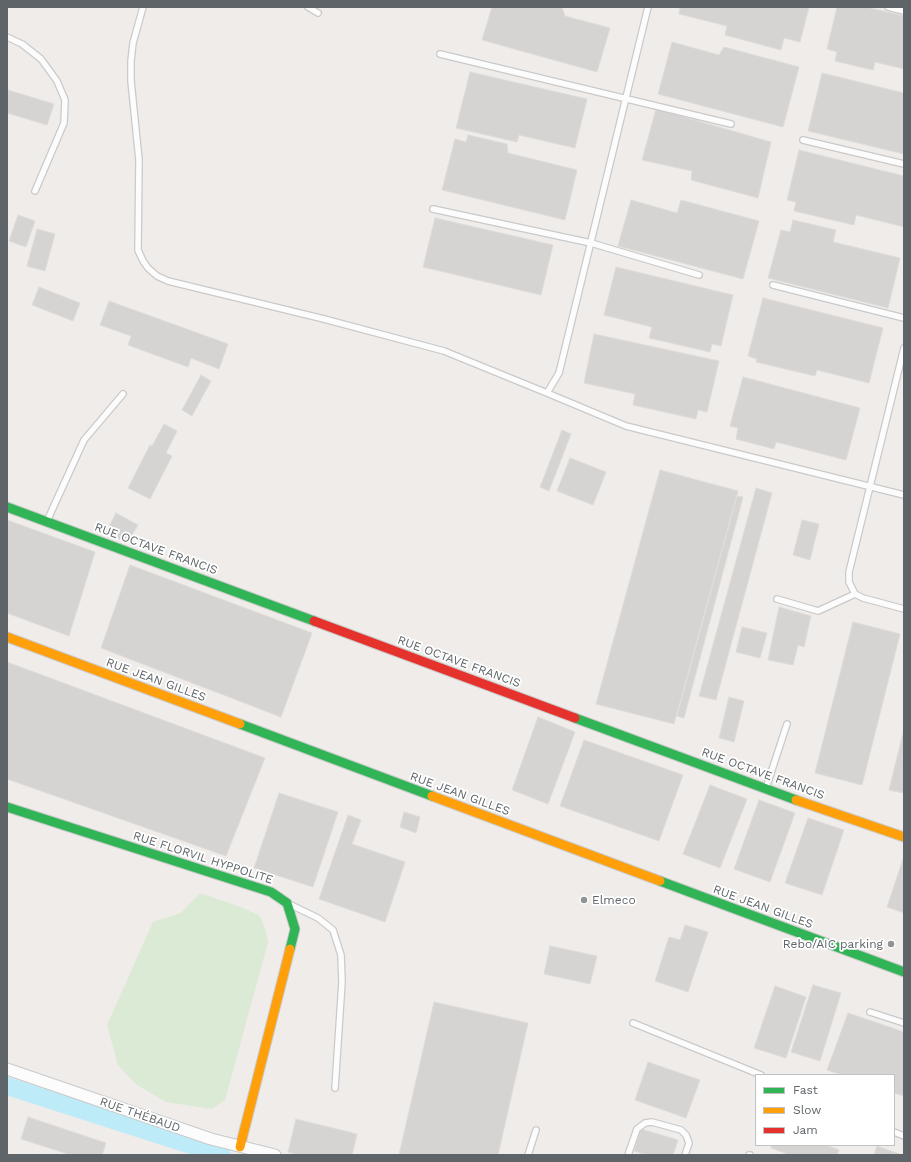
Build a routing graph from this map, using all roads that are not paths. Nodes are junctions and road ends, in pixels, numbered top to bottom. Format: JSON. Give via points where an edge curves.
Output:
{"nodes":[{"id":1,"x":143,"y":7,"type":"edge"},
{"id":2,"x":308,"y":7,"type":"edge"},
{"id":3,"x":648,"y":7,"type":"edge"},
{"id":4,"x":888,"y":7,"type":"edge"},
{"id":5,"x":904,"y":11,"type":"edge"},
{"id":6,"x":318,"y":13,"type":"dead end"},
{"id":7,"x":7,"y":37,"type":"edge"},
{"id":8,"x":440,"y":54,"type":"dead end"},
{"id":9,"x":626,"y":98,"type":"junction"},
{"id":10,"x":731,"y":124,"type":"dead end"},
{"id":11,"x":803,"y":140,"type":"dead end"},
{"id":12,"x":904,"y":164,"type":"edge"},
{"id":13,"x":35,"y":191,"type":"dead end"},
{"id":14,"x":432,"y":209,"type":"dead end"},
{"id":15,"x":591,"y":243,"type":"junction"},
{"id":16,"x":699,"y":275,"type":"dead end"},
{"id":17,"x":773,"y":284,"type":"dead end"},
{"id":18,"x":904,"y":318,"type":"edge"},
{"id":19,"x":904,"y":348,"type":"edge"},
{"id":20,"x":547,"y":393,"type":"junction"},
{"id":21,"x":123,"y":394,"type":"dead end"},
{"id":22,"x":870,"y":487,"type":"junction"},
{"id":23,"x":904,"y":495,"type":"edge"},
{"id":24,"x":7,"y":507,"type":"edge"},
{"id":25,"x":47,"y":522,"type":"junction"},
{"id":26,"x":855,"y":594,"type":"junction"},
{"id":27,"x":777,"y":599,"type":"dead end"},
{"id":28,"x":904,"y":608,"type":"edge"},
{"id":29,"x":7,"y":638,"type":"edge"},
{"id":30,"x":787,"y":724,"type":"dead end"},
{"id":31,"x":766,"y":789,"type":"junction"},
{"id":32,"x":7,"y":807,"type":"edge"},
{"id":33,"x":904,"y":837,"type":"edge"},
{"id":34,"x":287,"y":903,"type":"junction"},
{"id":35,"x":904,"y":972,"type":"edge"},
{"id":36,"x":870,"y":1012,"type":"dead end"},
{"id":37,"x":633,"y":1023,"type":"dead end"},
{"id":38,"x":904,"y":1023,"type":"edge"},
{"id":39,"x":7,"y":1068,"type":"edge"},
{"id":40,"x":759,"y":1074,"type":"edge"},
{"id":41,"x":335,"y":1088,"type":"dead end"},
{"id":42,"x":536,"y":1130,"type":"dead end"},
{"id":43,"x":240,"y":1147,"type":"junction"},
{"id":44,"x":275,"y":1155,"type":"edge"},
{"id":45,"x":528,"y":1155,"type":"edge"},
{"id":46,"x":628,"y":1155,"type":"edge"},
{"id":47,"x":685,"y":1155,"type":"edge"}],
"edges":[{"from":1,"to":20,"type":"lane","via":[[133,43],[131,75],[140,181],[138,250],[148,268],[168,281],[444,351]]},
{"from":2,"to":6,"type":"lane"},
{"from":3,"to":9,"type":"lane"},
{"from":4,"to":5,"type":"lane"},
{"from":7,"to":13,"type":"lane","via":[[22,44],[41,59],[57,81],[65,100],[64,122]]},
{"from":8,"to":9,"type":"lane"},
{"from":9,"to":10,"type":"lane"},
{"from":9,"to":15,"type":"lane"},
{"from":11,"to":12,"type":"lane"},
{"from":14,"to":15,"type":"lane"},
{"from":15,"to":16,"type":"lane"},
{"from":15,"to":20,"type":"lane","via":[[559,373]]},
{"from":17,"to":18,"type":"lane"},
{"from":19,"to":22,"type":"lane"},
{"from":20,"to":22,"type":"lane","via":[[626,426]]},
{"from":21,"to":25,"type":"lane","via":[[84,440]]},
{"from":22,"to":23,"type":"lane"},
{"from":22,"to":26,"type":"lane","via":[[849,572],[849,582]]},
{"from":24,"to":25,"type":"street","name":"RUE OCTAVE FRANCIS"},
{"from":25,"to":31,"type":"street","name":"RUE OCTAVE FRANCIS"},
{"from":26,"to":27,"type":"lane","via":[[818,611]]},
{"from":26,"to":28,"type":"lane"},
{"from":29,"to":35,"type":"street","name":"RUE JEAN GILLES"},
{"from":30,"to":31,"type":"lane"},
{"from":31,"to":33,"type":"street","name":"RUE OCTAVE FRANCIS"},
{"from":32,"to":34,"type":"street","name":"RUE FLORVIL HYPPOLITE","via":[[271,892]]},
{"from":34,"to":41,"type":"lane","via":[[318,918],[333,930],[342,955]]},
{"from":34,"to":43,"type":"street","via":[[295,929]]},
{"from":36,"to":38,"type":"lane"},
{"from":37,"to":40,"type":"lane"},
{"from":39,"to":43,"type":"street","name":"RUE THÉBAUD"},
{"from":42,"to":45,"type":"lane"},
{"from":43,"to":44,"type":"street","name":"RUE THÉBAUD"},
{"from":46,"to":47,"type":"lane","via":[[637,1129],[645,1123],[652,1122],[681,1130],[686,1135],[689,1143]]}]}
